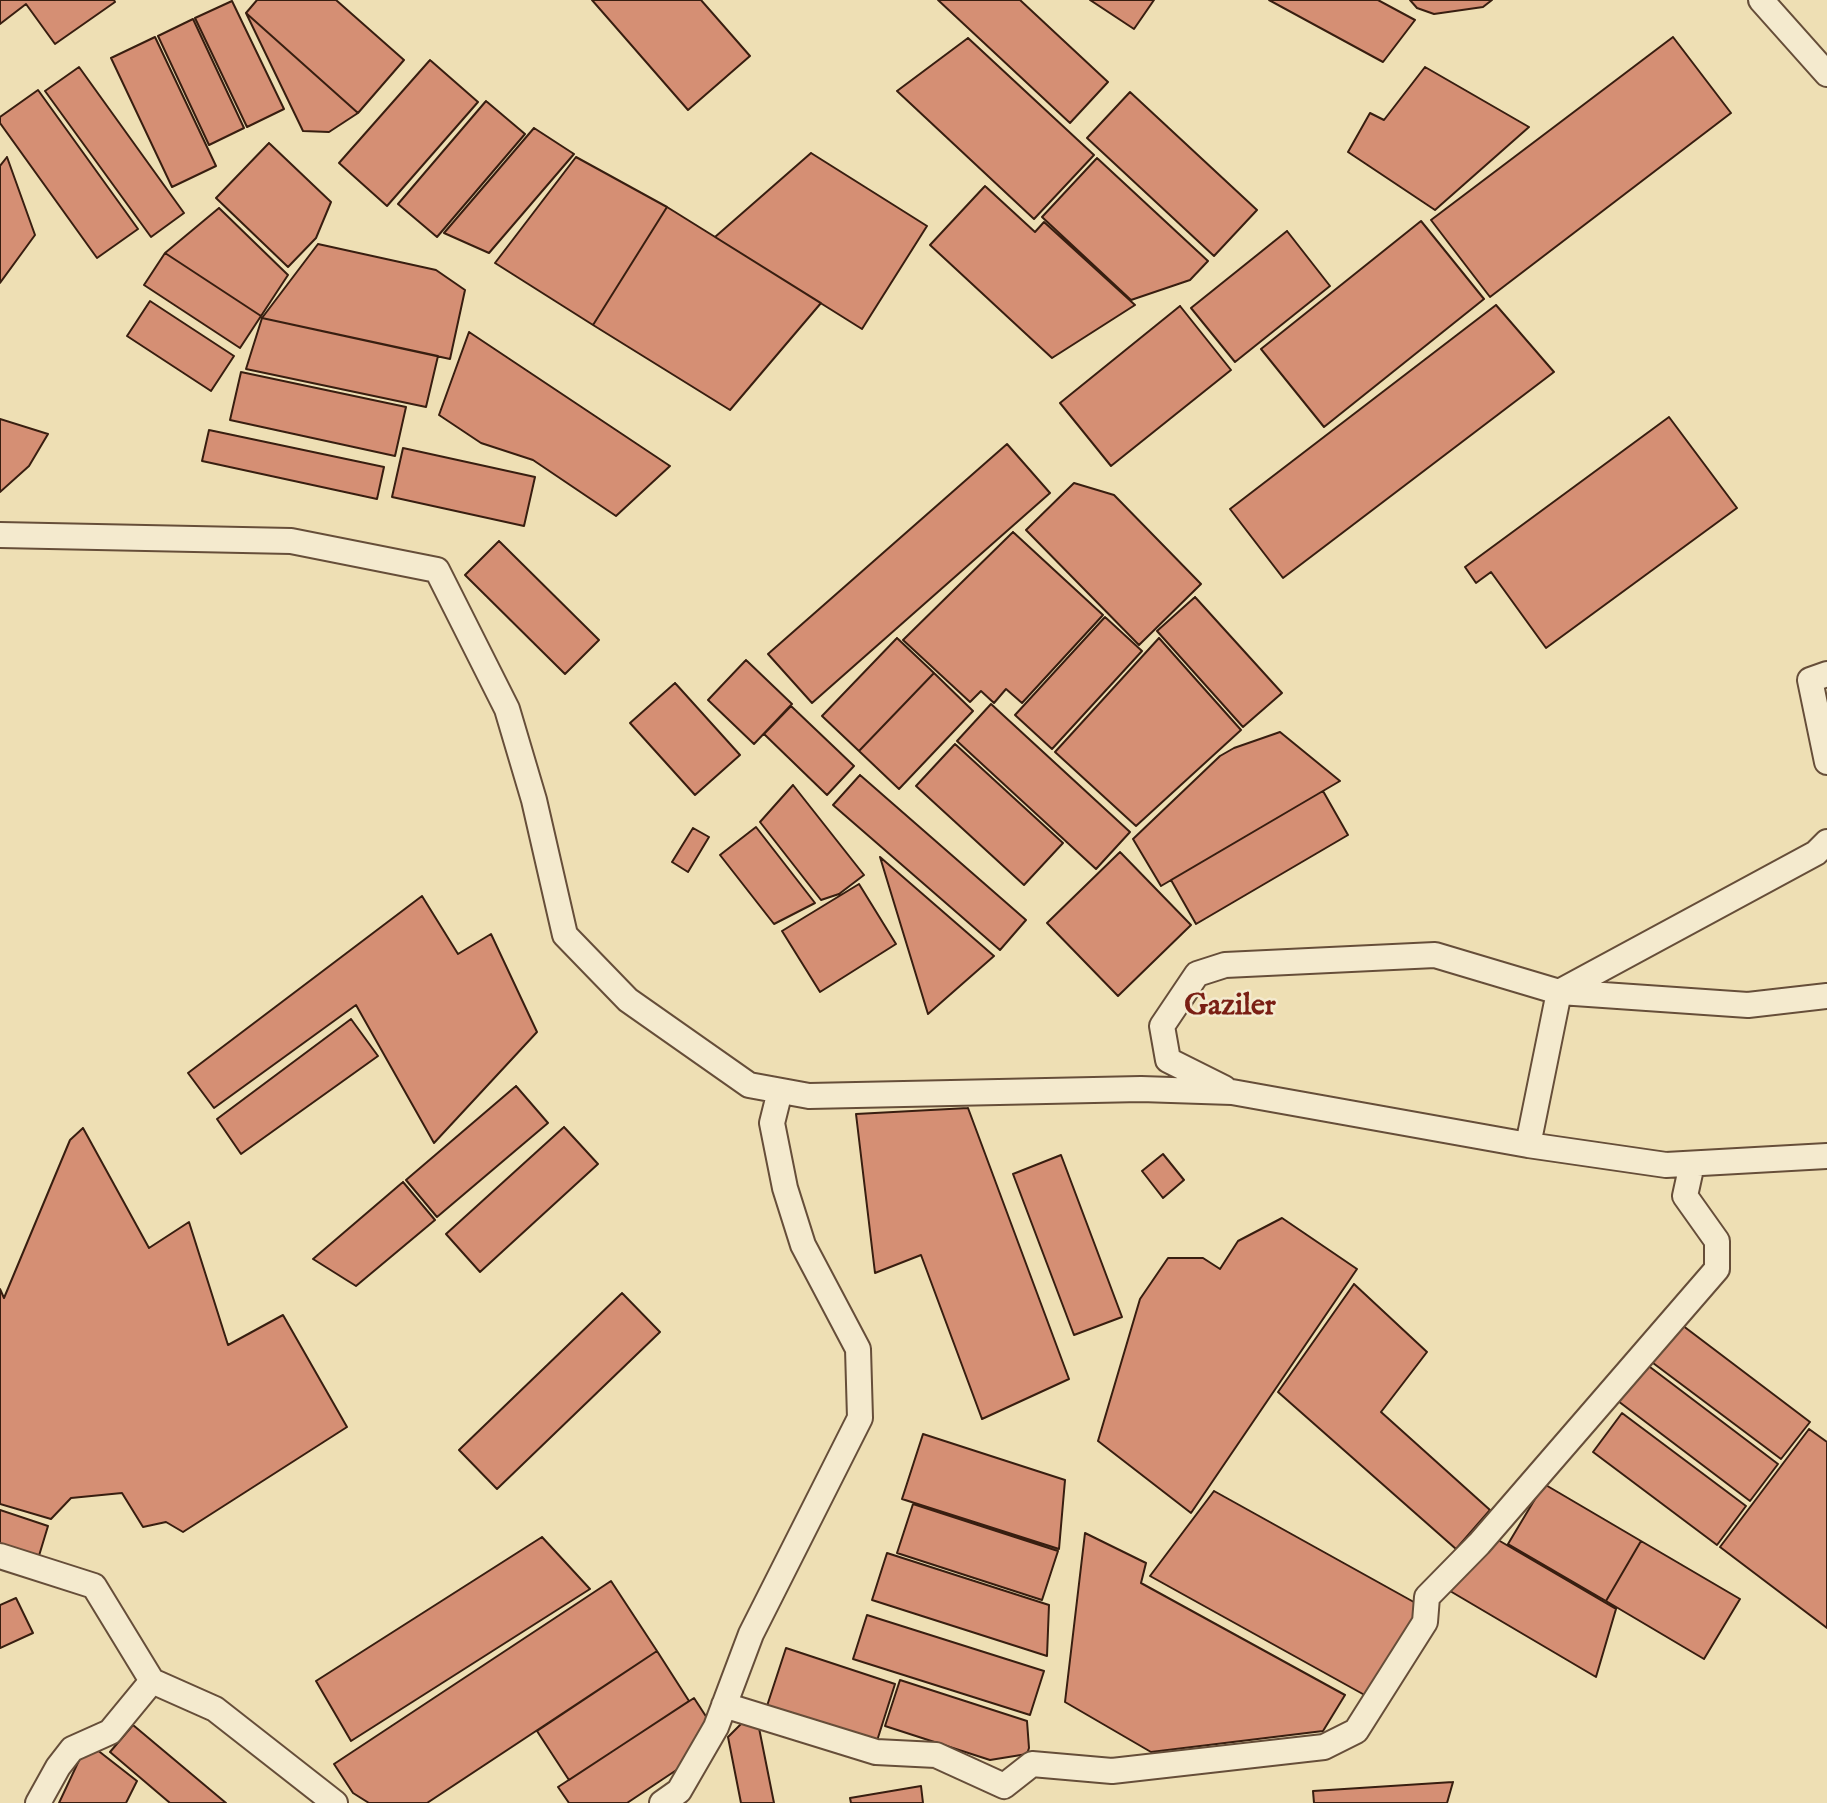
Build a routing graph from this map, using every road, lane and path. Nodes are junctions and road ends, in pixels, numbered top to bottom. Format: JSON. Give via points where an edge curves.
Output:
{"nodes":[{"id":1,"x":1760,"y":0,"type":"edge"},
{"id":2,"x":1827,"y":74,"type":"edge"},
{"id":3,"x":0,"y":536,"type":"edge"},
{"id":4,"x":1827,"y":674,"type":"edge"},
{"id":5,"x":1827,"y":762,"type":"edge"},
{"id":6,"x":1827,"y":842,"type":"edge"},
{"id":7,"x":1559,"y":992,"type":"junction"},
{"id":8,"x":1827,"y":996,"type":"edge"},
{"id":9,"x":780,"y":1091,"type":"junction"},
{"id":10,"x":1232,"y":1092,"type":"junction"},
{"id":11,"x":1528,"y":1145,"type":"junction"},
{"id":12,"x":1827,"y":1156,"type":"edge"},
{"id":13,"x":1692,"y":1164,"type":"junction"},
{"id":14,"x":0,"y":1556,"type":"edge"},
{"id":15,"x":152,"y":1681,"type":"junction"},
{"id":16,"x":724,"y":1705,"type":"junction"},
{"id":17,"x":38,"y":1803,"type":"edge"},
{"id":18,"x":335,"y":1803,"type":"edge"},
{"id":19,"x":662,"y":1803,"type":"edge"}],
"edges":[{"from":1,"to":2,"type":"street"},
{"from":3,"to":9,"type":"street","via":[[291,541],[438,570],[507,709],[565,934],[628,1000],[749,1086]]},
{"from":4,"to":5,"type":"street","via":[[1810,680]]},
{"from":6,"to":7,"type":"street","via":[[1816,853]]},
{"from":7,"to":8,"type":"street","via":[[1748,1005]]},
{"from":7,"to":10,"type":"street","via":[[1435,955],[1225,965],[1197,974],[1162,1026],[1168,1060]]},
{"from":7,"to":11,"type":"street"},
{"from":9,"to":10,"type":"street","via":[[809,1096],[1141,1089]]},
{"from":9,"to":16,"type":"street","via":[[772,1123],[785,1188],[803,1245],[858,1349],[860,1418],[751,1634]]},
{"from":10,"to":11,"type":"street"},
{"from":11,"to":13,"type":"street","via":[[1666,1165]]},
{"from":12,"to":13,"type":"street"},
{"from":13,"to":16,"type":"street","via":[[1685,1196],[1717,1241],[1717,1269],[1479,1544],[1427,1597],[1425,1622],[1356,1731],[1325,1746],[1112,1771],[1032,1764],[1003,1786],[936,1755],[876,1752]]},
{"from":14,"to":15,"type":"street","via":[[94,1586]]},
{"from":15,"to":17,"type":"street","via":[[110,1732],[72,1749]]},
{"from":15,"to":18,"type":"street","via":[[215,1709]]},
{"from":16,"to":19,"type":"street","via":[[679,1791]]}]}
